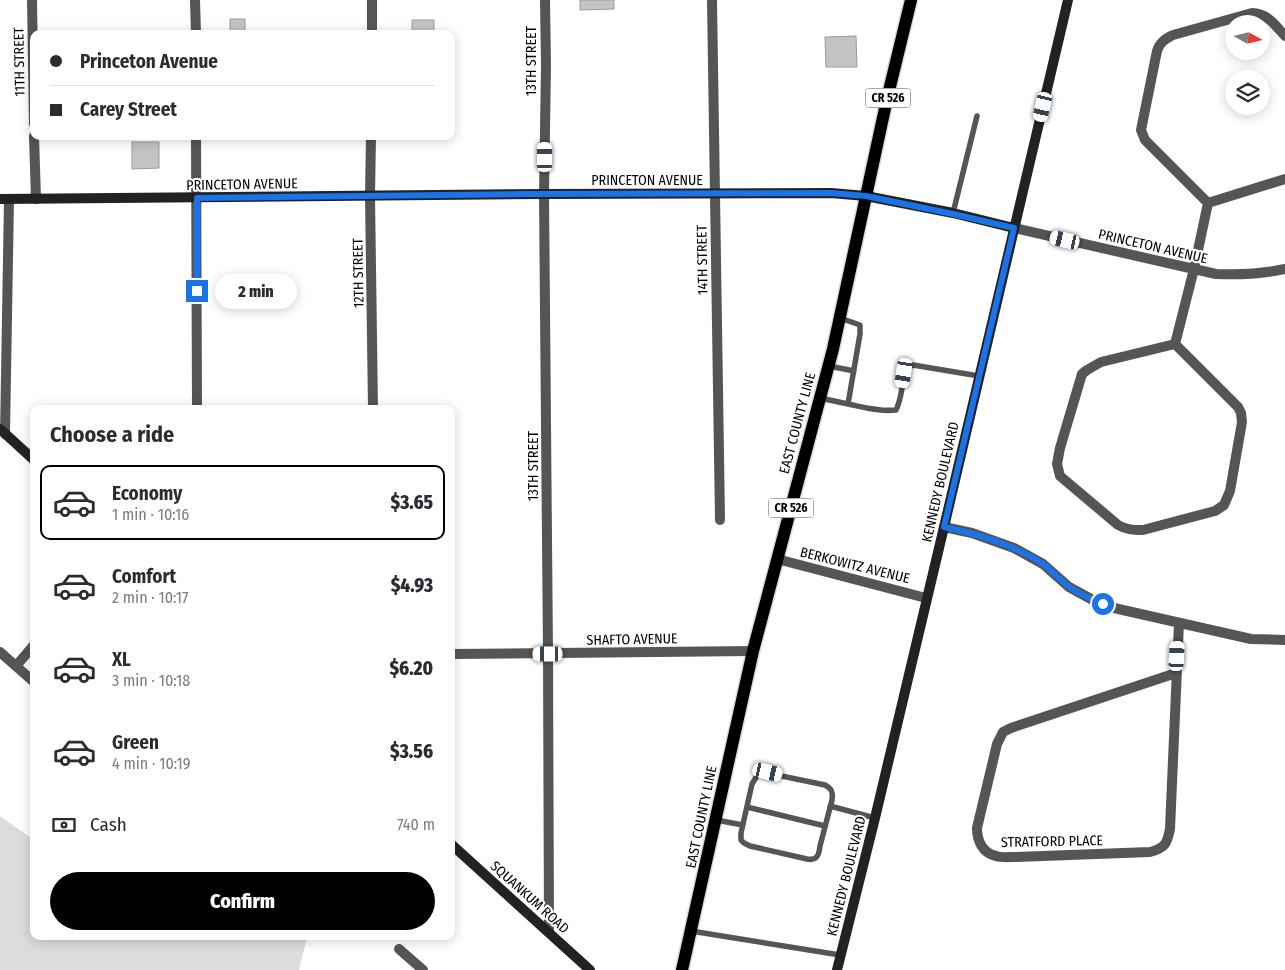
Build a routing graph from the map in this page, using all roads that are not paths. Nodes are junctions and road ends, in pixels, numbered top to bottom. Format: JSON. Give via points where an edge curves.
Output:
{"nodes":[{"id":1,"x":32,"y":0,"type":"edge"},
{"id":2,"x":195,"y":0,"type":"edge"},
{"id":3,"x":372,"y":0,"type":"edge"},
{"id":4,"x":545,"y":0,"type":"edge"},
{"id":5,"x":712,"y":0,"type":"edge"},
{"id":6,"x":911,"y":0,"type":"edge"},
{"id":7,"x":1068,"y":0,"type":"edge"},
{"id":8,"x":32,"y":30,"type":"edge"},
{"id":9,"x":196,"y":30,"type":"edge"},
{"id":10,"x":372,"y":30,"type":"edge"},
{"id":11,"x":1285,"y":36,"type":"edge"},
{"id":12,"x":977,"y":116,"type":"dead end"},
{"id":13,"x":34,"y":140,"type":"edge"},
{"id":14,"x":196,"y":140,"type":"edge"},
{"id":15,"x":371,"y":140,"type":"edge"},
{"id":16,"x":1285,"y":179,"type":"edge"},
{"id":17,"x":544,"y":194,"type":"junction"},
{"id":18,"x":714,"y":194,"type":"junction"},
{"id":19,"x":370,"y":196,"type":"junction"},
{"id":20,"x":866,"y":196,"type":"junction"},
{"id":21,"x":197,"y":198,"type":"junction"},
{"id":22,"x":5,"y":199,"type":"edge"},
{"id":23,"x":36,"y":199,"type":"junction"},
{"id":24,"x":1208,"y":203,"type":"junction"},
{"id":25,"x":953,"y":214,"type":"junction"},
{"id":26,"x":1014,"y":228,"type":"junction"},
{"id":27,"x":1194,"y":269,"type":"junction"},
{"id":28,"x":1285,"y":270,"type":"edge"},
{"id":29,"x":840,"y":318,"type":"junction"},
{"id":30,"x":1175,"y":344,"type":"junction"},
{"id":31,"x":828,"y":366,"type":"junction"},
{"id":32,"x":854,"y":371,"type":"junction"},
{"id":33,"x":979,"y":376,"type":"junction"},
{"id":34,"x":820,"y":398,"type":"junction"},
{"id":35,"x":848,"y":404,"type":"junction"},
{"id":36,"x":197,"y":405,"type":"edge"},
{"id":37,"x":374,"y":405,"type":"edge"},
{"id":38,"x":3,"y":432,"type":"edge"},
{"id":39,"x":30,"y":456,"type":"edge"},
{"id":40,"x":720,"y":520,"type":"dead end"},
{"id":41,"x":944,"y":527,"type":"junction"},
{"id":42,"x":777,"y":559,"type":"junction"},
{"id":43,"x":926,"y":598,"type":"junction"},
{"id":44,"x":1179,"y":623,"type":"junction"},
{"id":45,"x":1285,"y":640,"type":"edge"},
{"id":46,"x":30,"y":650,"type":"edge"},
{"id":47,"x":754,"y":651,"type":"junction"},
{"id":48,"x":0,"y":652,"type":"edge"},
{"id":49,"x":455,"y":654,"type":"edge"},
{"id":50,"x":548,"y":654,"type":"junction"},
{"id":51,"x":16,"y":666,"type":"junction"},
{"id":52,"x":1176,"y":673,"type":"junction"},
{"id":53,"x":30,"y":678,"type":"edge"},
{"id":54,"x":830,"y":806,"type":"junction"},
{"id":55,"x":747,"y":807,"type":"junction"},
{"id":56,"x":874,"y":818,"type":"junction"},
{"id":57,"x":716,"y":820,"type":"junction"},
{"id":58,"x":742,"y":825,"type":"junction"},
{"id":59,"x":825,"y":826,"type":"junction"},
{"id":60,"x":455,"y":848,"type":"edge"},
{"id":61,"x":691,"y":931,"type":"junction"},
{"id":62,"x":549,"y":932,"type":"junction"},
{"id":63,"x":398,"y":949,"type":"dead end"},
{"id":64,"x":840,"y":955,"type":"junction"},
{"id":65,"x":418,"y":968,"type":"edge"},
{"id":66,"x":590,"y":970,"type":"edge"},
{"id":67,"x":682,"y":970,"type":"edge"},
{"id":68,"x":836,"y":970,"type":"edge"}],
"edges":[{"from":1,"to":8,"type":"street","name":"11TH STREET"},
{"from":2,"to":9,"type":"street"},
{"from":3,"to":10,"type":"street"},
{"from":4,"to":17,"type":"street","name":"13TH STREET"},
{"from":5,"to":18,"type":"street","name":"14TH STREET"},
{"from":6,"to":20,"type":"main road","name":"EAST COUNTY LINE","number":"CR 526"},
{"from":7,"to":26,"type":"street","name":"KENNEDY BOULEVARD"},
{"from":11,"to":24,"type":"street","via":[[1266,16],[1252,12],[1173,35],[1159,45],[1141,130],[1145,140]]},
{"from":12,"to":25,"type":"lane"},
{"from":13,"to":23,"type":"street"},
{"from":14,"to":21,"type":"street"},
{"from":15,"to":19,"type":"street","name":"12TH STREET"},
{"from":16,"to":24,"type":"street"},
{"from":17,"to":18,"type":"street","name":"PRINCETON AVENUE"},
{"from":17,"to":19,"type":"street","name":"PRINCETON AVENUE"},
{"from":17,"to":50,"type":"street","name":"13TH STREET"},
{"from":18,"to":20,"type":"street","name":"PRINCETON AVENUE","via":[[831,193]]},
{"from":18,"to":40,"type":"street","name":"14TH STREET"},
{"from":19,"to":21,"type":"street","name":"PRINCETON AVENUE"},
{"from":19,"to":37,"type":"street","name":"12TH STREET"},
{"from":20,"to":25,"type":"street","name":"PRINCETON AVENUE"},
{"from":20,"to":29,"type":"main road","name":"EAST COUNTY LINE","number":"CR 526"},
{"from":21,"to":23,"type":"street","name":"PRINCETON AVENUE"},
{"from":21,"to":36,"type":"street"},
{"from":22,"to":23,"type":"street","name":"PRINCETON AVENUE"},
{"from":22,"to":38,"type":"street"},
{"from":24,"to":27,"type":"street"},
{"from":25,"to":26,"type":"street","name":"PRINCETON AVENUE"},
{"from":26,"to":27,"type":"street","name":"PRINCETON AVENUE"},
{"from":26,"to":33,"type":"street","name":"KENNEDY BOULEVARD"},
{"from":27,"to":28,"type":"street","name":"PRINCETON AVENUE","via":[[1237,275]]},
{"from":27,"to":30,"type":"street"},
{"from":29,"to":31,"type":"main road","name":"EAST COUNTY LINE","number":"CR 526"},
{"from":29,"to":32,"type":"lane","via":[[860,325]]},
{"from":30,"to":30,"type":"street","via":[[1101,362],[1082,374],[1060,448],[1057,464],[1060,476],[1126,529],[1143,530],[1214,511],[1224,505],[1230,491],[1241,413]]},
{"from":31,"to":32,"type":"lane"},
{"from":31,"to":34,"type":"main road","name":"EAST COUNTY LINE","number":"CR 526"},
{"from":32,"to":35,"type":"lane"},
{"from":33,"to":35,"type":"lane","via":[[913,365],[904,373],[896,410]]},
{"from":33,"to":41,"type":"street","name":"KENNEDY BOULEVARD"},
{"from":34,"to":35,"type":"lane"},
{"from":34,"to":42,"type":"main road","name":"EAST COUNTY LINE","number":"CR 526"},
{"from":38,"to":39,"type":"street"},
{"from":41,"to":43,"type":"street","name":"KENNEDY BOULEVARD"},
{"from":41,"to":44,"type":"street","via":[[1014,548],[1043,564],[1069,587],[1091,600]]},
{"from":42,"to":43,"type":"street","name":"BERKOWITZ AVENUE"},
{"from":42,"to":47,"type":"main road","name":"EAST COUNTY LINE","number":"CR 526"},
{"from":43,"to":56,"type":"street","name":"KENNEDY BOULEVARD"},
{"from":44,"to":45,"type":"street","via":[[1251,639]]},
{"from":44,"to":52,"type":"street","name":"STRATFORD PLACE"},
{"from":46,"to":51,"type":"street"},
{"from":47,"to":50,"type":"street","name":"SHAFTO AVENUE"},
{"from":47,"to":57,"type":"main road","name":"EAST COUNTY LINE","number":"CR 526"},
{"from":48,"to":51,"type":"street"},
{"from":49,"to":50,"type":"street","name":"SHAFTO AVENUE"},
{"from":50,"to":62,"type":"street","name":"13TH STREET"},
{"from":51,"to":53,"type":"street"},
{"from":52,"to":52,"type":"street","name":"STRATFORD PLACE","via":[[1003,732],[997,744],[977,828],[977,836],[985,850],[996,856],[1016,857],[1150,852],[1164,845],[1170,829]]},
{"from":54,"to":55,"type":"lane","via":[[833,793],[825,785],[762,772],[754,778]]},
{"from":54,"to":56,"type":"lane"},
{"from":54,"to":59,"type":"lane"},
{"from":55,"to":58,"type":"lane"},
{"from":55,"to":59,"type":"lane"},
{"from":56,"to":64,"type":"street","name":"KENNEDY BOULEVARD"},
{"from":57,"to":58,"type":"lane"},
{"from":57,"to":61,"type":"main road","name":"EAST COUNTY LINE","number":"CR 526"},
{"from":58,"to":59,"type":"lane","via":[[741,840],[744,843],[812,860],[819,854]]},
{"from":60,"to":62,"type":"street","name":"SQUANKUM ROAD"},
{"from":61,"to":64,"type":"lane"},
{"from":61,"to":67,"type":"main road","name":"EAST COUNTY LINE","number":"CR 526"},
{"from":62,"to":66,"type":"street","name":"SQUANKUM ROAD"},
{"from":63,"to":65,"type":"street"},
{"from":64,"to":68,"type":"street","name":"KENNEDY BOULEVARD"}]}
